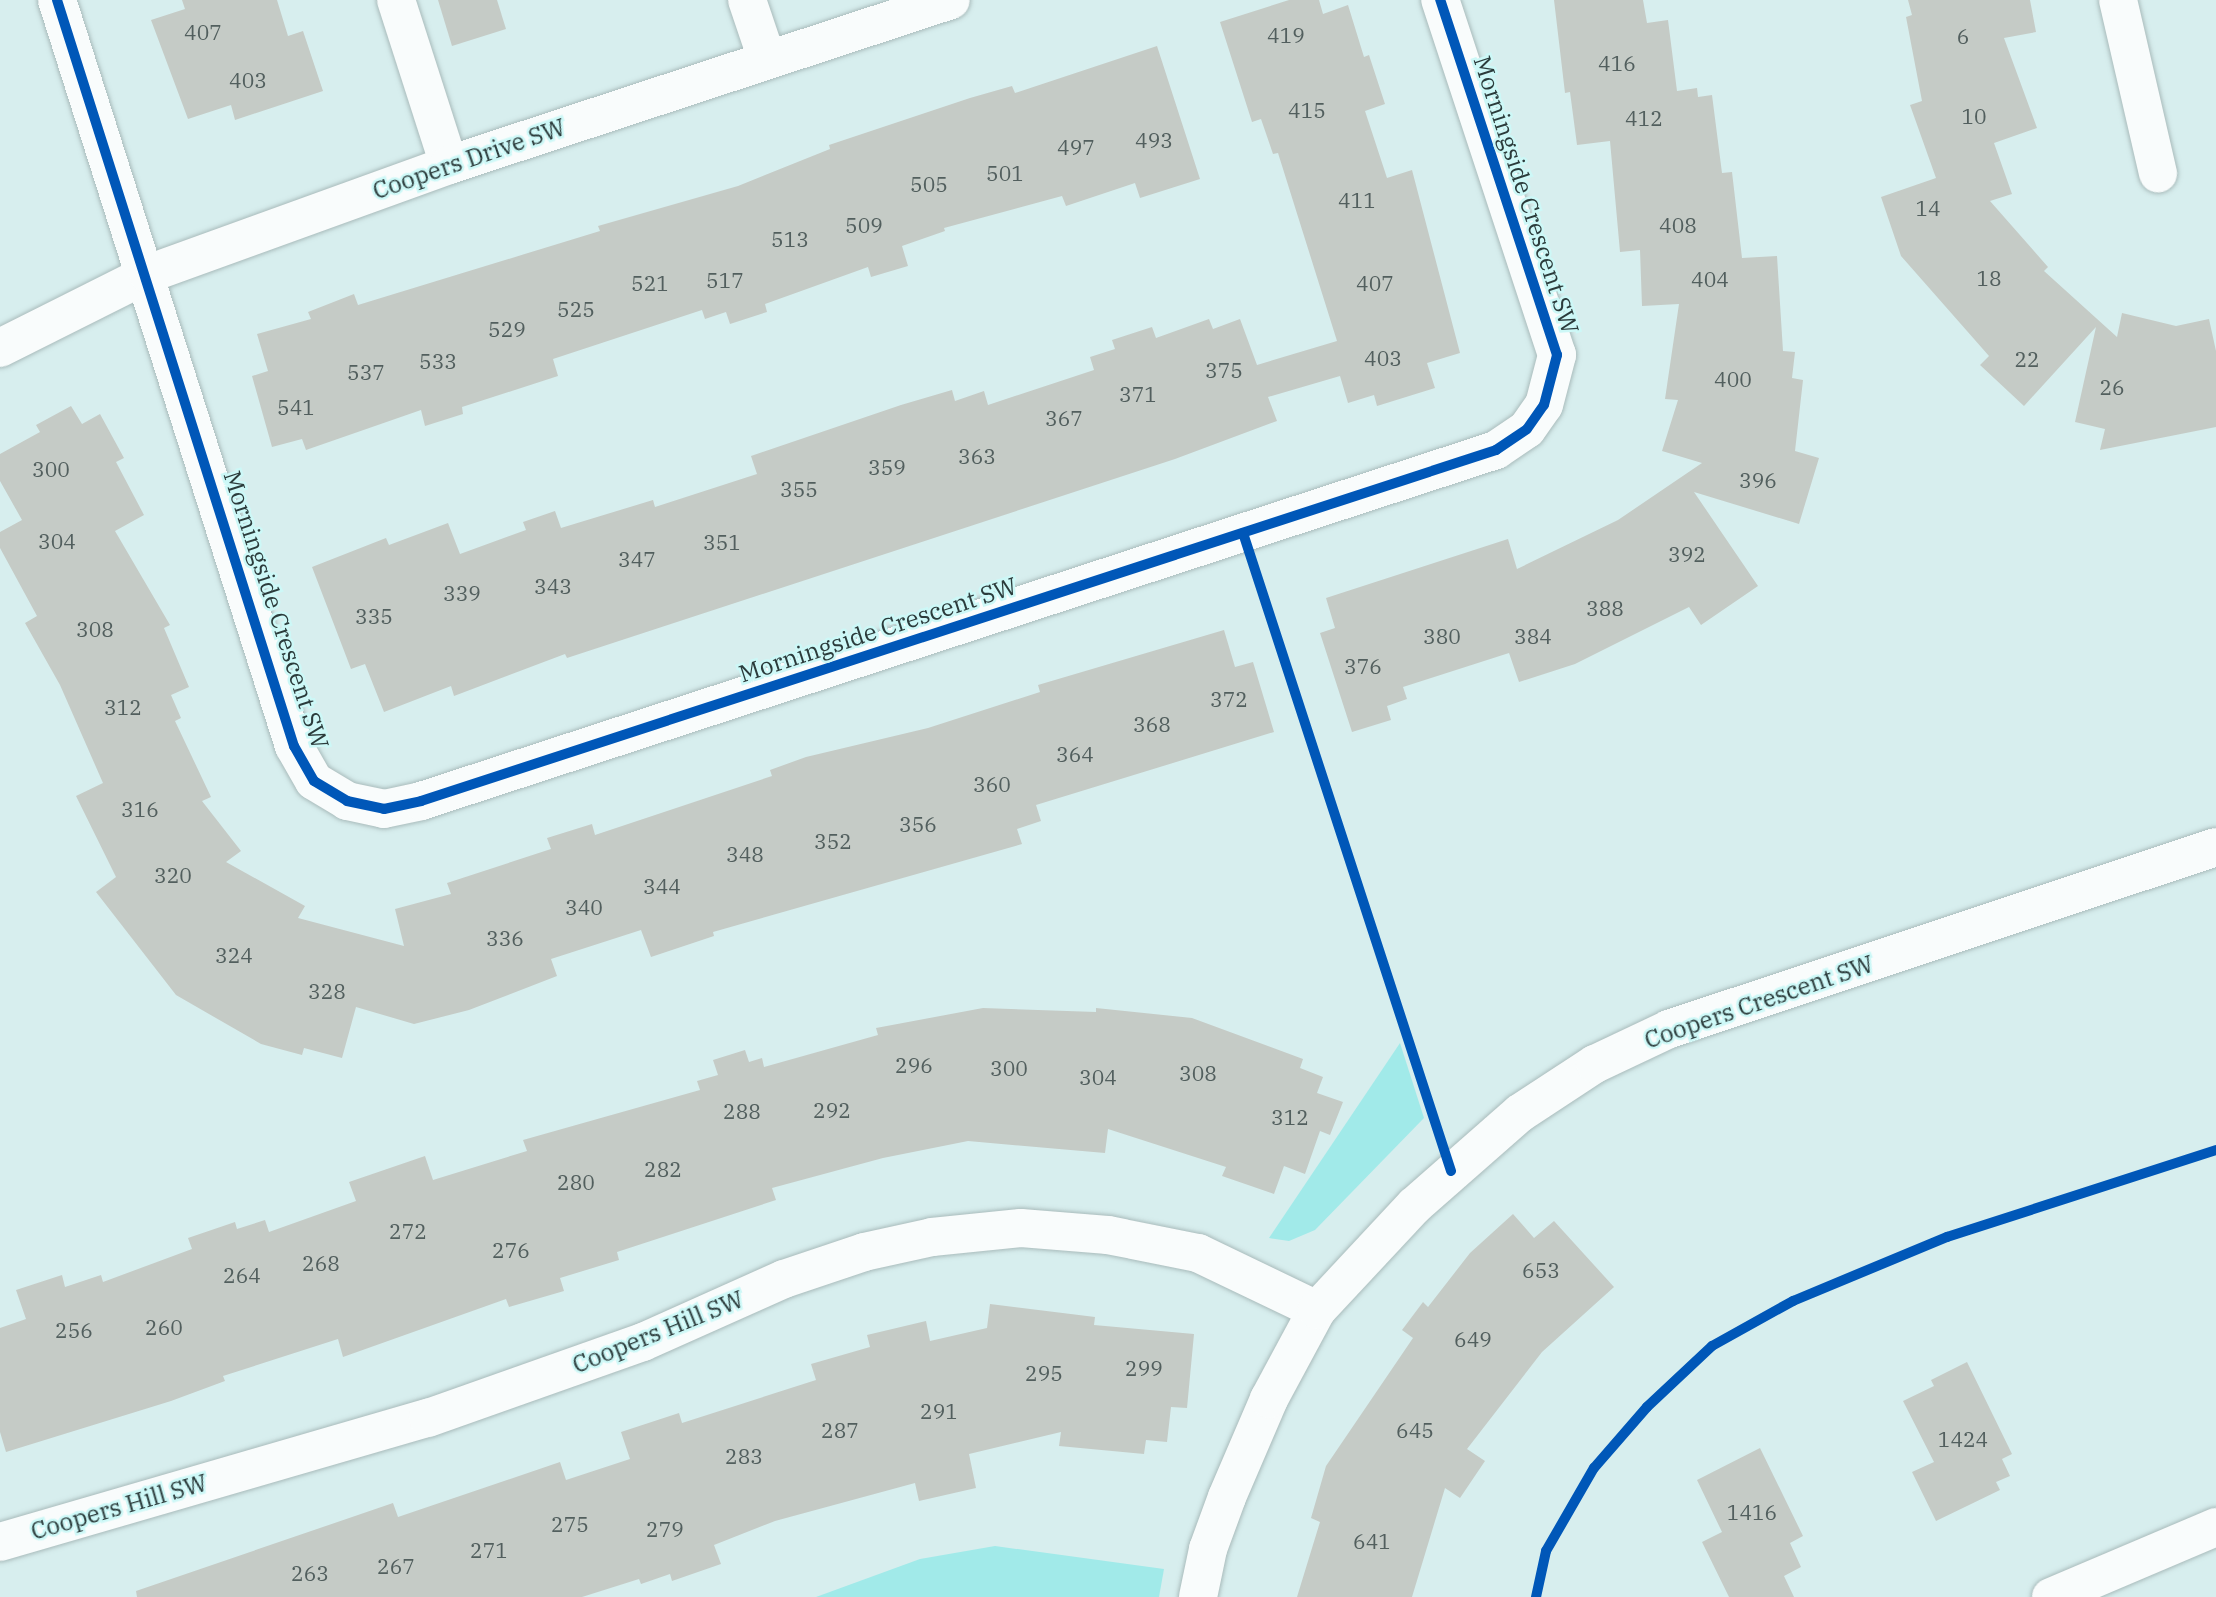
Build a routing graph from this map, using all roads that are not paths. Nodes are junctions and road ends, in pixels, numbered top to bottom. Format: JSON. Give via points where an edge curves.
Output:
{"nodes":[{"id":1,"x":57,"y":0,"type":"edge"},
{"id":2,"x":396,"y":0,"type":"edge"},
{"id":3,"x":747,"y":0,"type":"edge"},
{"id":4,"x":951,"y":0,"type":"edge"},
{"id":5,"x":1440,"y":0,"type":"edge"},
{"id":6,"x":2118,"y":0,"type":"edge"},
{"id":7,"x":767,"y":59,"type":"junction"},
{"id":8,"x":449,"y":165,"type":"junction"},
{"id":9,"x":2158,"y":173,"type":"dead end"},
{"id":10,"x":148,"y":274,"type":"junction"},
{"id":11,"x":0,"y":348,"type":"edge"},
{"id":12,"x":2216,"y":847,"type":"edge"},
{"id":13,"x":1317,"y":1310,"type":"junction"},
{"id":14,"x":2216,"y":1527,"type":"edge"},
{"id":15,"x":0,"y":1542,"type":"edge"},
{"id":16,"x":2068,"y":1589,"type":"edge"},
{"id":17,"x":1198,"y":1597,"type":"edge"}],
"edges":[{"from":1,"to":10,"type":"street","name":"Morningside Crescent SW"},
{"from":2,"to":8,"type":"street"},
{"from":3,"to":7,"type":"street"},
{"from":4,"to":7,"type":"street","name":"Coopers Drive SW"},
{"from":5,"to":10,"type":"street","name":"Morningside Crescent SW","via":[[1557,355],[1544,405],[1527,429],[1496,450],[434,797],[384,809],[347,801],[314,781],[294,746]]},
{"from":6,"to":9,"type":"street"},
{"from":7,"to":8,"type":"street","name":"Coopers Drive SW"},
{"from":8,"to":10,"type":"street","name":"Coopers Drive SW"},
{"from":10,"to":11,"type":"street","name":"Coopers Drive SW"},
{"from":12,"to":13,"type":"street","name":"Coopers Crescent SW","via":[[1669,1029],[1595,1064],[1520,1113],[1451,1171]]},
{"from":13,"to":15,"type":"street","name":"Coopers Hill SW","via":[[1198,1253],[1159,1245],[1021,1228],[932,1237],[864,1252],[784,1279],[643,1342],[428,1418]]},
{"from":13,"to":17,"type":"street","name":"Coopers Crescent SW","via":[[1269,1399],[1227,1497],[1208,1549]]},
{"from":14,"to":16,"type":"street"}]}
